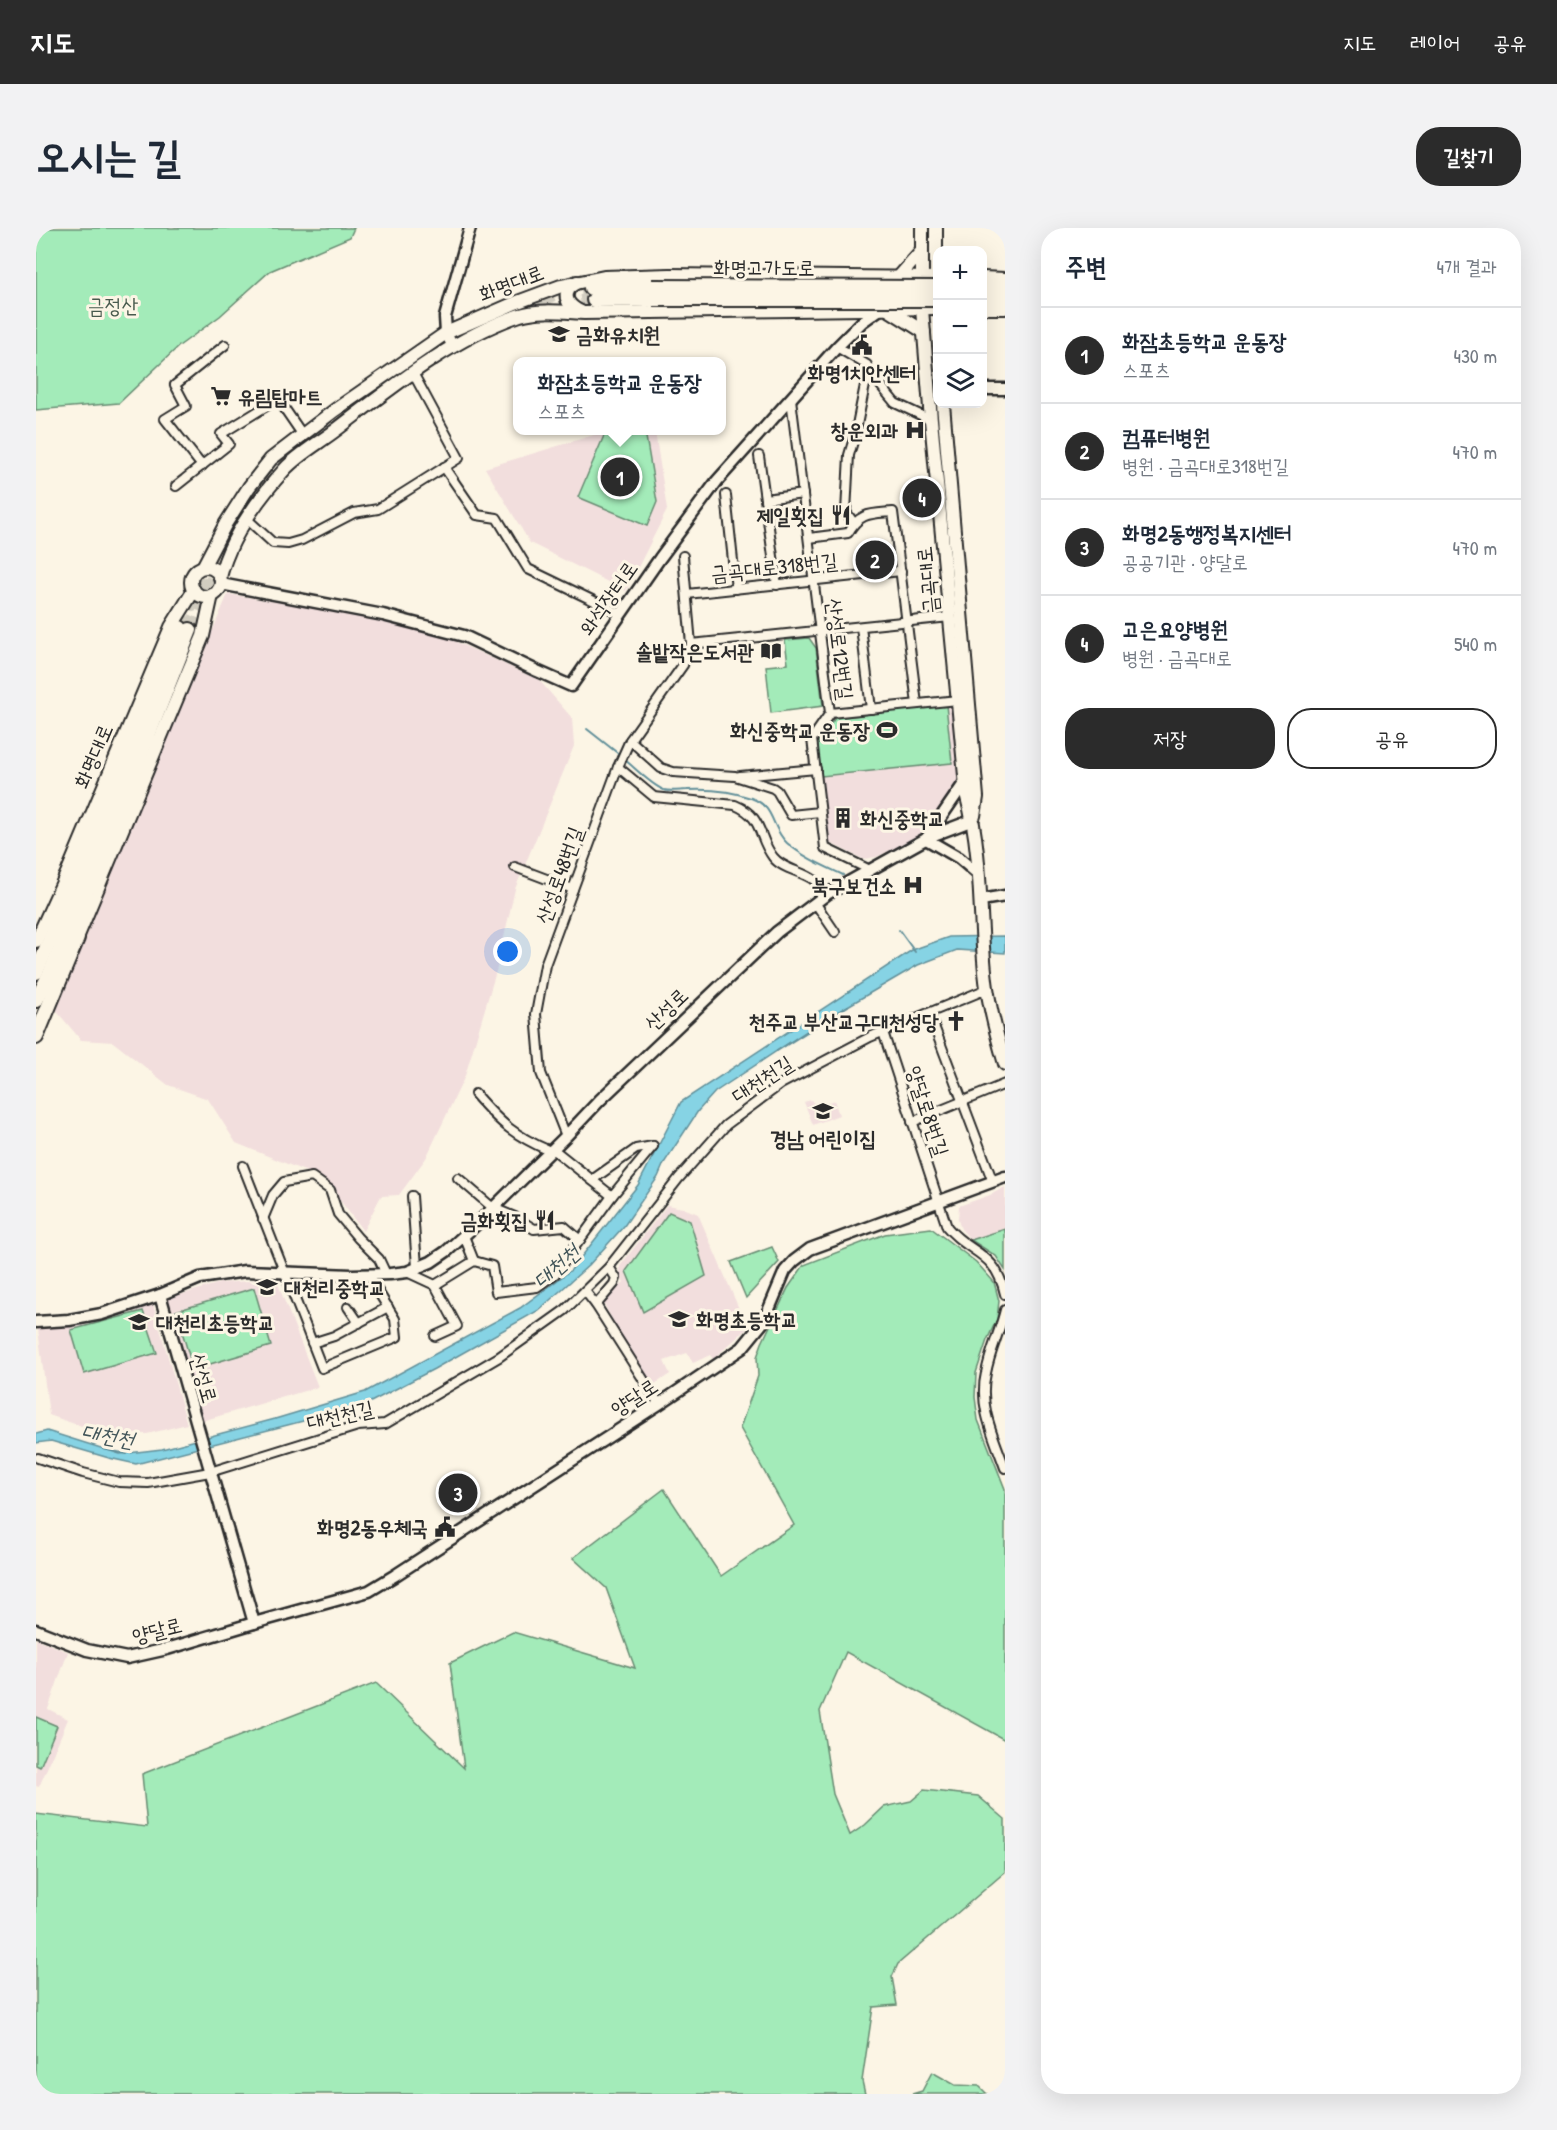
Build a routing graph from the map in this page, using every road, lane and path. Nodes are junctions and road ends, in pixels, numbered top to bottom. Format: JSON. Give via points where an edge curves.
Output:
{"nodes":[{"id":1,"x":470,"y":228,"type":"edge"},
{"id":2,"x":921,"y":228,"type":"edge"},
{"id":3,"x":936,"y":228,"type":"edge"},
{"id":4,"x":936,"y":246,"type":"edge"},
{"id":5,"x":922,"y":251,"type":"junction"},
{"id":6,"x":670,"y":274,"type":"junction"},
{"id":7,"x":898,"y":278,"type":"junction"},
{"id":8,"x":987,"y":279,"type":"edge"},
{"id":9,"x":1005,"y":279,"type":"edge"},
{"id":10,"x":922,"y":282,"type":"junction"},
{"id":11,"x":933,"y":282,"type":"edge"},
{"id":12,"x":933,"y":282,"type":"edge"},
{"id":13,"x":987,"y":288,"type":"edge"},
{"id":14,"x":1005,"y":288,"type":"edge"},
{"id":15,"x":589,"y":290,"type":"junction"},
{"id":16,"x":633,"y":293,"type":"junction"},
{"id":17,"x":653,"y":293,"type":"junction"},
{"id":18,"x":933,"y":299,"type":"edge"},
{"id":19,"x":987,"y":299,"type":"edge"},
{"id":20,"x":1005,"y":299,"type":"edge"},
{"id":21,"x":933,"y":308,"type":"edge"},
{"id":22,"x":987,"y":308,"type":"edge"},
{"id":23,"x":1005,"y":308,"type":"edge"},
{"id":24,"x":922,"y":309,"type":"junction"},
{"id":25,"x":882,"y":310,"type":"junction"},
{"id":26,"x":675,"y":312,"type":"junction"},
{"id":27,"x":584,"y":313,"type":"junction"},
{"id":28,"x":924,"y":332,"type":"junction"},
{"id":29,"x":446,"y":333,"type":"junction"},
{"id":30,"x":225,"y":345,"type":"dead end"},
{"id":31,"x":837,"y":347,"type":"junction"},
{"id":32,"x":453,"y":348,"type":"junction"},
{"id":33,"x":868,"y":370,"type":"junction"},
{"id":34,"x":413,"y":373,"type":"junction"},
{"id":35,"x":987,"y":389,"type":"edge"},
{"id":36,"x":1005,"y":389,"type":"edge"},
{"id":37,"x":791,"y":399,"type":"junction"},
{"id":38,"x":943,"y":408,"type":"edge"},
{"id":39,"x":931,"y":420,"type":"junction"},
{"id":40,"x":302,"y":434,"type":"junction"},
{"id":41,"x":759,"y":456,"type":"dead end"},
{"id":42,"x":202,"y":466,"type":"junction"},
{"id":43,"x":444,"y":467,"type":"junction"},
{"id":44,"x":176,"y":486,"type":"dead end"},
{"id":45,"x":803,"y":494,"type":"junction"},
{"id":46,"x":726,"y":495,"type":"dead end"},
{"id":47,"x":765,"y":499,"type":"junction"},
{"id":48,"x":247,"y":519,"type":"junction"},
{"id":49,"x":854,"y":523,"type":"junction"},
{"id":50,"x":809,"y":538,"type":"junction"},
{"id":51,"x":682,"y":556,"type":"dead end"},
{"id":52,"x":203,"y":567,"type":"junction"},
{"id":53,"x":901,"y":571,"type":"junction"},
{"id":54,"x":220,"y":580,"type":"junction"},
{"id":55,"x":814,"y":581,"type":"junction"},
{"id":56,"x":777,"y":585,"type":"junction"},
{"id":57,"x":736,"y":589,"type":"junction"},
{"id":58,"x":194,"y":590,"type":"junction"},
{"id":59,"x":687,"y":594,"type":"junction"},
{"id":60,"x":212,"y":595,"type":"junction"},
{"id":61,"x":621,"y":614,"type":"junction"},
{"id":62,"x":950,"y":617,"type":"junction"},
{"id":63,"x":908,"y":622,"type":"junction"},
{"id":64,"x":861,"y":627,"type":"junction"},
{"id":65,"x":820,"y":632,"type":"junction"},
{"id":66,"x":691,"y":644,"type":"junction"},
{"id":67,"x":958,"y":700,"type":"junction"},
{"id":68,"x":917,"y":704,"type":"junction"},
{"id":69,"x":871,"y":709,"type":"junction"},
{"id":70,"x":830,"y":713,"type":"junction"},
{"id":71,"x":630,"y":740,"type":"junction"},
{"id":72,"x":618,"y":767,"type":"junction"},
{"id":73,"x":816,"y":769,"type":"junction"},
{"id":74,"x":735,"y":776,"type":"junction"},
{"id":75,"x":965,"y":782,"type":"junction"},
{"id":76,"x":820,"y":812,"type":"junction"},
{"id":77,"x":973,"y":820,"type":"junction"},
{"id":78,"x":926,"y":839,"type":"junction"},
{"id":79,"x":514,"y":867,"type":"dead end"},
{"id":80,"x":870,"y":870,"type":"junction"},
{"id":81,"x":979,"y":875,"type":"junction"},
{"id":82,"x":573,"y":889,"type":"junction"},
{"id":83,"x":827,"y":894,"type":"junction"},
{"id":84,"x":1005,"y":896,"type":"edge"},
{"id":85,"x":981,"y":900,"type":"junction"},
{"id":86,"x":816,"y":904,"type":"junction"},
{"id":87,"x":835,"y":932,"type":"dead end"},
{"id":88,"x":77,"y":938,"type":"junction"},
{"id":89,"x":36,"y":941,"type":"edge"},
{"id":90,"x":42,"y":974,"type":"edge"},
{"id":91,"x":987,"y":988,"type":"junction"},
{"id":92,"x":36,"y":1000,"type":"edge"},
{"id":93,"x":929,"y":1013,"type":"junction"},
{"id":94,"x":883,"y":1032,"type":"junction"},
{"id":95,"x":36,"y":1037,"type":"edge"},
{"id":96,"x":1005,"y":1064,"type":"edge"},
{"id":97,"x":1005,"y":1084,"type":"edge"},
{"id":98,"x":475,"y":1094,"type":"dead end"},
{"id":99,"x":962,"y":1102,"type":"junction"},
{"id":100,"x":912,"y":1122,"type":"junction"},
{"id":101,"x":566,"y":1136,"type":"junction"},
{"id":102,"x":552,"y":1150,"type":"junction"},
{"id":103,"x":243,"y":1166,"type":"dead end"},
{"id":104,"x":1005,"y":1177,"type":"edge"},
{"id":105,"x":458,"y":1178,"type":"dead end"},
{"id":106,"x":592,"y":1180,"type":"junction"},
{"id":107,"x":993,"y":1182,"type":"junction"},
{"id":108,"x":412,"y":1196,"type":"dead end"},
{"id":109,"x":612,"y":1196,"type":"junction"},
{"id":110,"x":939,"y":1202,"type":"junction"},
{"id":111,"x":493,"y":1208,"type":"junction"},
{"id":112,"x":263,"y":1219,"type":"junction"},
{"id":113,"x":464,"y":1236,"type":"junction"},
{"id":114,"x":580,"y":1240,"type":"junction"},
{"id":115,"x":474,"y":1261,"type":"junction"},
{"id":116,"x":417,"y":1267,"type":"junction"},
{"id":117,"x":609,"y":1267,"type":"junction"},
{"id":118,"x":284,"y":1272,"type":"junction"},
{"id":119,"x":406,"y":1272,"type":"junction"},
{"id":120,"x":387,"y":1274,"type":"junction"},
{"id":121,"x":368,"y":1275,"type":"junction"},
{"id":122,"x":435,"y":1285,"type":"junction"},
{"id":123,"x":585,"y":1291,"type":"junction"},
{"id":124,"x":1005,"y":1294,"type":"edge"},
{"id":125,"x":160,"y":1295,"type":"junction"},
{"id":126,"x":596,"y":1305,"type":"junction"},
{"id":127,"x":388,"y":1306,"type":"junction"},
{"id":128,"x":348,"y":1307,"type":"dead end"},
{"id":129,"x":1005,"y":1310,"type":"edge"},
{"id":130,"x":36,"y":1322,"type":"edge"},
{"id":131,"x":358,"y":1323,"type":"junction"},
{"id":132,"x":435,"y":1336,"type":"dead end"},
{"id":133,"x":312,"y":1343,"type":"junction"},
{"id":134,"x":659,"y":1404,"type":"junction"},
{"id":135,"x":38,"y":1458,"type":"dead end"},
{"id":136,"x":209,"y":1468,"type":"junction"},
{"id":137,"x":1005,"y":1468,"type":"edge"},
{"id":138,"x":254,"y":1623,"type":"junction"},
{"id":139,"x":36,"y":1630,"type":"edge"}],
"edges":[{"from":1,"to":29,"type":"main road","via":[[445,317]]},
{"from":2,"to":5,"type":"main road","name":"금곡대로"},
{"from":3,"to":4,"type":"main road"},
{"from":5,"to":7,"type":"main road"},
{"from":5,"to":10,"type":"main road","name":"금곡대로"},
{"from":6,"to":7,"type":"main road","name":"화명대로"},
{"from":6,"to":15,"type":"main road","name":"화명대로","via":[[604,277]]},
{"from":6,"to":16,"type":"main road"},
{"from":7,"to":10,"type":"main road","name":"화명대로"},
{"from":8,"to":9,"type":"main road"},
{"from":10,"to":11,"type":"main road","name":"화명대로"},
{"from":10,"to":24,"type":"main road","name":"금곡대로"},
{"from":10,"to":25,"type":"main road","name":"와석장터로"},
{"from":12,"to":17,"type":"highway","name":"화명고가도로","bridge":true},
{"from":13,"to":14,"type":"highway"},
{"from":15,"to":16,"type":"highway","name":"화명고가도로"},
{"from":15,"to":27,"type":"main road","via":[[570,286],[566,296],[571,308]]},
{"from":15,"to":29,"type":"main road","name":"화명대로","via":[[532,297]]},
{"from":16,"to":17,"type":"highway","name":"화명고가도로"},
{"from":16,"to":26,"type":"main road"},
{"from":17,"to":18,"type":"highway","name":"화명고가도로","bridge":true},
{"from":19,"to":20,"type":"highway"},
{"from":21,"to":24,"type":"main road","name":"화명대로"},
{"from":22,"to":23,"type":"main road"},
{"from":24,"to":25,"type":"main road","name":"화명대로"},
{"from":24,"to":28,"type":"main road","name":"금곡대로"},
{"from":25,"to":26,"type":"main road","name":"화명대로"},
{"from":25,"to":28,"type":"main road"},
{"from":25,"to":31,"type":"main road","name":"와석장터로"},
{"from":26,"to":27,"type":"main road","name":"화명대로"},
{"from":27,"to":32,"type":"main road","name":"화명대로","via":[[551,311],[520,315]]},
{"from":28,"to":39,"type":"main road","name":"금곡대로"},
{"from":29,"to":32,"type":"main road"},
{"from":29,"to":40,"type":"main road","name":"화명대로"},
{"from":30,"to":42,"type":"street","via":[[175,385],[186,406],[165,419]]},
{"from":31,"to":33,"type":"street","via":[[867,365]]},
{"from":31,"to":37,"type":"main road","name":"와석장터로"},
{"from":32,"to":34,"type":"main road","name":"화명대로"},
{"from":33,"to":39,"type":"street","via":[[895,403]]},
{"from":33,"to":49,"type":"street","via":[[849,455],[846,512]]},
{"from":34,"to":43,"type":"street","via":[[459,458]]},
{"from":34,"to":48,"type":"main road","name":"화명대로","via":[[287,467]]},
{"from":35,"to":36,"type":"main road"},
{"from":37,"to":45,"type":"street","name":"산성로12번길"},
{"from":37,"to":61,"type":"main road","name":"와석장터로","via":[[717,481]]},
{"from":38,"to":77,"type":"main road","name":"금곡대로","via":[[977,797]]},
{"from":39,"to":62,"type":"main road","name":"금곡대로"},
{"from":40,"to":42,"type":"street","via":[[278,399],[221,434],[229,444]]},
{"from":40,"to":52,"type":"main road","name":"화명대로","via":[[272,459],[249,487]]},
{"from":41,"to":47,"type":"street"},
{"from":42,"to":44,"type":"street"},
{"from":43,"to":48,"type":"street","via":[[378,509],[354,513],[288,544],[273,543]]},
{"from":43,"to":61,"type":"street","via":[[477,515],[497,518],[528,569]]},
{"from":45,"to":47,"type":"street"},
{"from":45,"to":50,"type":"street","name":"산성로12번길"},
{"from":46,"to":57,"type":"street"},
{"from":47,"to":56,"type":"street"},
{"from":48,"to":54,"type":"main road","name":"화명대로","via":[[223,565]]},
{"from":49,"to":50,"type":"street","via":[[848,533]]},
{"from":49,"to":53,"type":"street","via":[[867,514],[893,512]]},
{"from":50,"to":55,"type":"street","name":"산성로12번길"},
{"from":51,"to":59,"type":"street"},
{"from":52,"to":54,"type":"main road","via":[[216,571]]},
{"from":52,"to":58,"type":"main road","via":[[192,576]]},
{"from":53,"to":55,"type":"street","name":"금곡대로318번길"},
{"from":53,"to":63,"type":"street"},
{"from":54,"to":60,"type":"main road","via":[[218,591]]},
{"from":54,"to":61,"type":"main road","name":"와석장터로","via":[[464,636],[571,686]]},
{"from":55,"to":56,"type":"street","name":"금곡대로318번길"},
{"from":55,"to":65,"type":"street","name":"산성로12번길"},
{"from":56,"to":57,"type":"street","name":"금곡대로318번길"},
{"from":57,"to":59,"type":"street","name":"금곡대로318번길"},
{"from":58,"to":60,"type":"main road","via":[[206,597]]},
{"from":58,"to":89,"type":"main road","name":"화명대로","via":[[171,627]]},
{"from":59,"to":66,"type":"street"},
{"from":60,"to":88,"type":"main road","via":[[203,636]]},
{"from":62,"to":63,"type":"street"},
{"from":62,"to":67,"type":"main road","name":"금곡대로"},
{"from":63,"to":64,"type":"street"},
{"from":63,"to":68,"type":"street"},
{"from":64,"to":65,"type":"street"},
{"from":64,"to":69,"type":"street"},
{"from":65,"to":66,"type":"street"},
{"from":65,"to":70,"type":"street","name":"산성로12번길"},
{"from":66,"to":71,"type":"street","name":"산성로48번길","via":[[683,665]]},
{"from":67,"to":68,"type":"street"},
{"from":67,"to":75,"type":"main road","name":"금곡대로"},
{"from":68,"to":69,"type":"street"},
{"from":69,"to":70,"type":"street"},
{"from":70,"to":73,"type":"street","name":"산성로12번길","via":[[812,739]]},
{"from":71,"to":72,"type":"street","name":"산성로48번길"},
{"from":71,"to":74,"type":"street","via":[[661,768]]},
{"from":72,"to":82,"type":"street","name":"산성로48번길"},
{"from":72,"to":83,"type":"street","via":[[654,797],[744,809],[757,823],[773,857],[814,880]]},
{"from":73,"to":74,"type":"street"},
{"from":73,"to":76,"type":"street","name":"산성로12번길"},
{"from":74,"to":76,"type":"street","via":[[773,788],[791,815]]},
{"from":75,"to":77,"type":"main road","name":"금곡대로"},
{"from":75,"to":78,"type":"main road"},
{"from":76,"to":80,"type":"street","name":"산성로12번길","via":[[825,848]]},
{"from":77,"to":78,"type":"main road","name":"산성로"},
{"from":77,"to":81,"type":"main road","name":"금곡대로"},
{"from":78,"to":80,"type":"main road","name":"산성로"},
{"from":78,"to":81,"type":"main road"},
{"from":79,"to":82,"type":"street"},
{"from":80,"to":83,"type":"main road","name":"산성로"},
{"from":81,"to":85,"type":"main road","name":"금곡대로"},
{"from":82,"to":101,"type":"street","name":"산성로48번길","via":[[545,965],[536,1014],[541,1073]]},
{"from":83,"to":86,"type":"main road","name":"산성로"},
{"from":84,"to":85,"type":"main road"},
{"from":85,"to":91,"type":"main road","name":"금곡대로"},
{"from":86,"to":87,"type":"street"},
{"from":86,"to":101,"type":"main road","name":"산성로","via":[[777,932],[708,996]]},
{"from":88,"to":90,"type":"highway"},
{"from":88,"to":95,"type":"highway"},
{"from":90,"to":90,"type":"highway","via":[[100,856],[185,629],[92,844]]},
{"from":90,"to":92,"type":"highway"},
{"from":91,"to":93,"type":"street","name":"대천천길"},
{"from":91,"to":96,"type":"main road"},
{"from":93,"to":94,"type":"street","name":"대천천길"},
{"from":93,"to":99,"type":"street"},
{"from":94,"to":100,"type":"street","name":"양달로8번길"},
{"from":94,"to":117,"type":"street","name":"대천천길","via":[[781,1084],[726,1125]]},
{"from":97,"to":99,"type":"street"},
{"from":98,"to":102,"type":"street","via":[[521,1139]]},
{"from":99,"to":100,"type":"street"},
{"from":99,"to":107,"type":"street"},
{"from":100,"to":110,"type":"street","name":"양달로8번길"},
{"from":101,"to":102,"type":"main road","name":"산성로"},
{"from":102,"to":106,"type":"street"},
{"from":102,"to":111,"type":"main road","name":"산성로"},
{"from":103,"to":112,"type":"street"},
{"from":104,"to":107,"type":"main road","name":"양달로"},
{"from":105,"to":111,"type":"street"},
{"from":106,"to":109,"type":"street"},
{"from":106,"to":109,"type":"street","via":[[636,1149],[653,1146]]},
{"from":107,"to":110,"type":"main road","name":"양달로"},
{"from":108,"to":116,"type":"street"},
{"from":109,"to":114,"type":"street"},
{"from":110,"to":124,"type":"street","name":"양달로8번길","via":[[947,1227],[985,1256],[1000,1276]]},
{"from":110,"to":134,"type":"main road","name":"양달로","via":[[810,1249],[785,1271],[764,1321],[742,1348]]},
{"from":111,"to":113,"type":"main road","name":"산성로"},
{"from":111,"to":114,"type":"street","via":[[534,1228],[564,1226]]},
{"from":112,"to":118,"type":"street"},
{"from":112,"to":120,"type":"street","via":[[273,1195],[284,1182],[312,1177],[330,1190],[338,1214],[357,1239],[379,1258]]},
{"from":113,"to":115,"type":"street"},
{"from":113,"to":116,"type":"main road","name":"산성로","via":[[431,1262]]},
{"from":114,"to":115,"type":"street","via":[[555,1274],[537,1287],[496,1292],[492,1266]]},
{"from":115,"to":122,"type":"street"},
{"from":116,"to":119,"type":"main road","name":"산성로"},
{"from":117,"to":123,"type":"street","name":"대천천길"},
{"from":117,"to":126,"type":"street","via":[[615,1284]]},
{"from":118,"to":121,"type":"main road","name":"산성로"},
{"from":118,"to":125,"type":"main road","name":"산성로","via":[[245,1271],[200,1278]]},
{"from":118,"to":133,"type":"street"},
{"from":119,"to":120,"type":"main road","name":"산성로"},
{"from":119,"to":122,"type":"street"},
{"from":120,"to":121,"type":"main road","name":"산성로"},
{"from":121,"to":127,"type":"street"},
{"from":122,"to":132,"type":"street","via":[[457,1326]]},
{"from":123,"to":126,"type":"street"},
{"from":123,"to":136,"type":"street","name":"대천천길","via":[[499,1358],[385,1424],[358,1426]]},
{"from":125,"to":130,"type":"main road","name":"산성로","via":[[102,1314]]},
{"from":125,"to":136,"type":"main road","name":"산성로"},
{"from":126,"to":134,"type":"street"},
{"from":127,"to":131,"type":"street"},
{"from":127,"to":133,"type":"street","via":[[395,1319],[397,1337],[322,1368]]},
{"from":128,"to":131,"type":"street"},
{"from":129,"to":137,"type":"street","via":[[983,1390],[987,1421]]},
{"from":131,"to":133,"type":"street"},
{"from":134,"to":138,"type":"main road","name":"양달로","via":[[369,1590]]},
{"from":135,"to":136,"type":"street","name":"대천천길","via":[[118,1482],[148,1483]]},
{"from":136,"to":138,"type":"main road"},
{"from":138,"to":139,"type":"main road","name":"양달로","via":[[127,1658],[87,1650]]}]}
